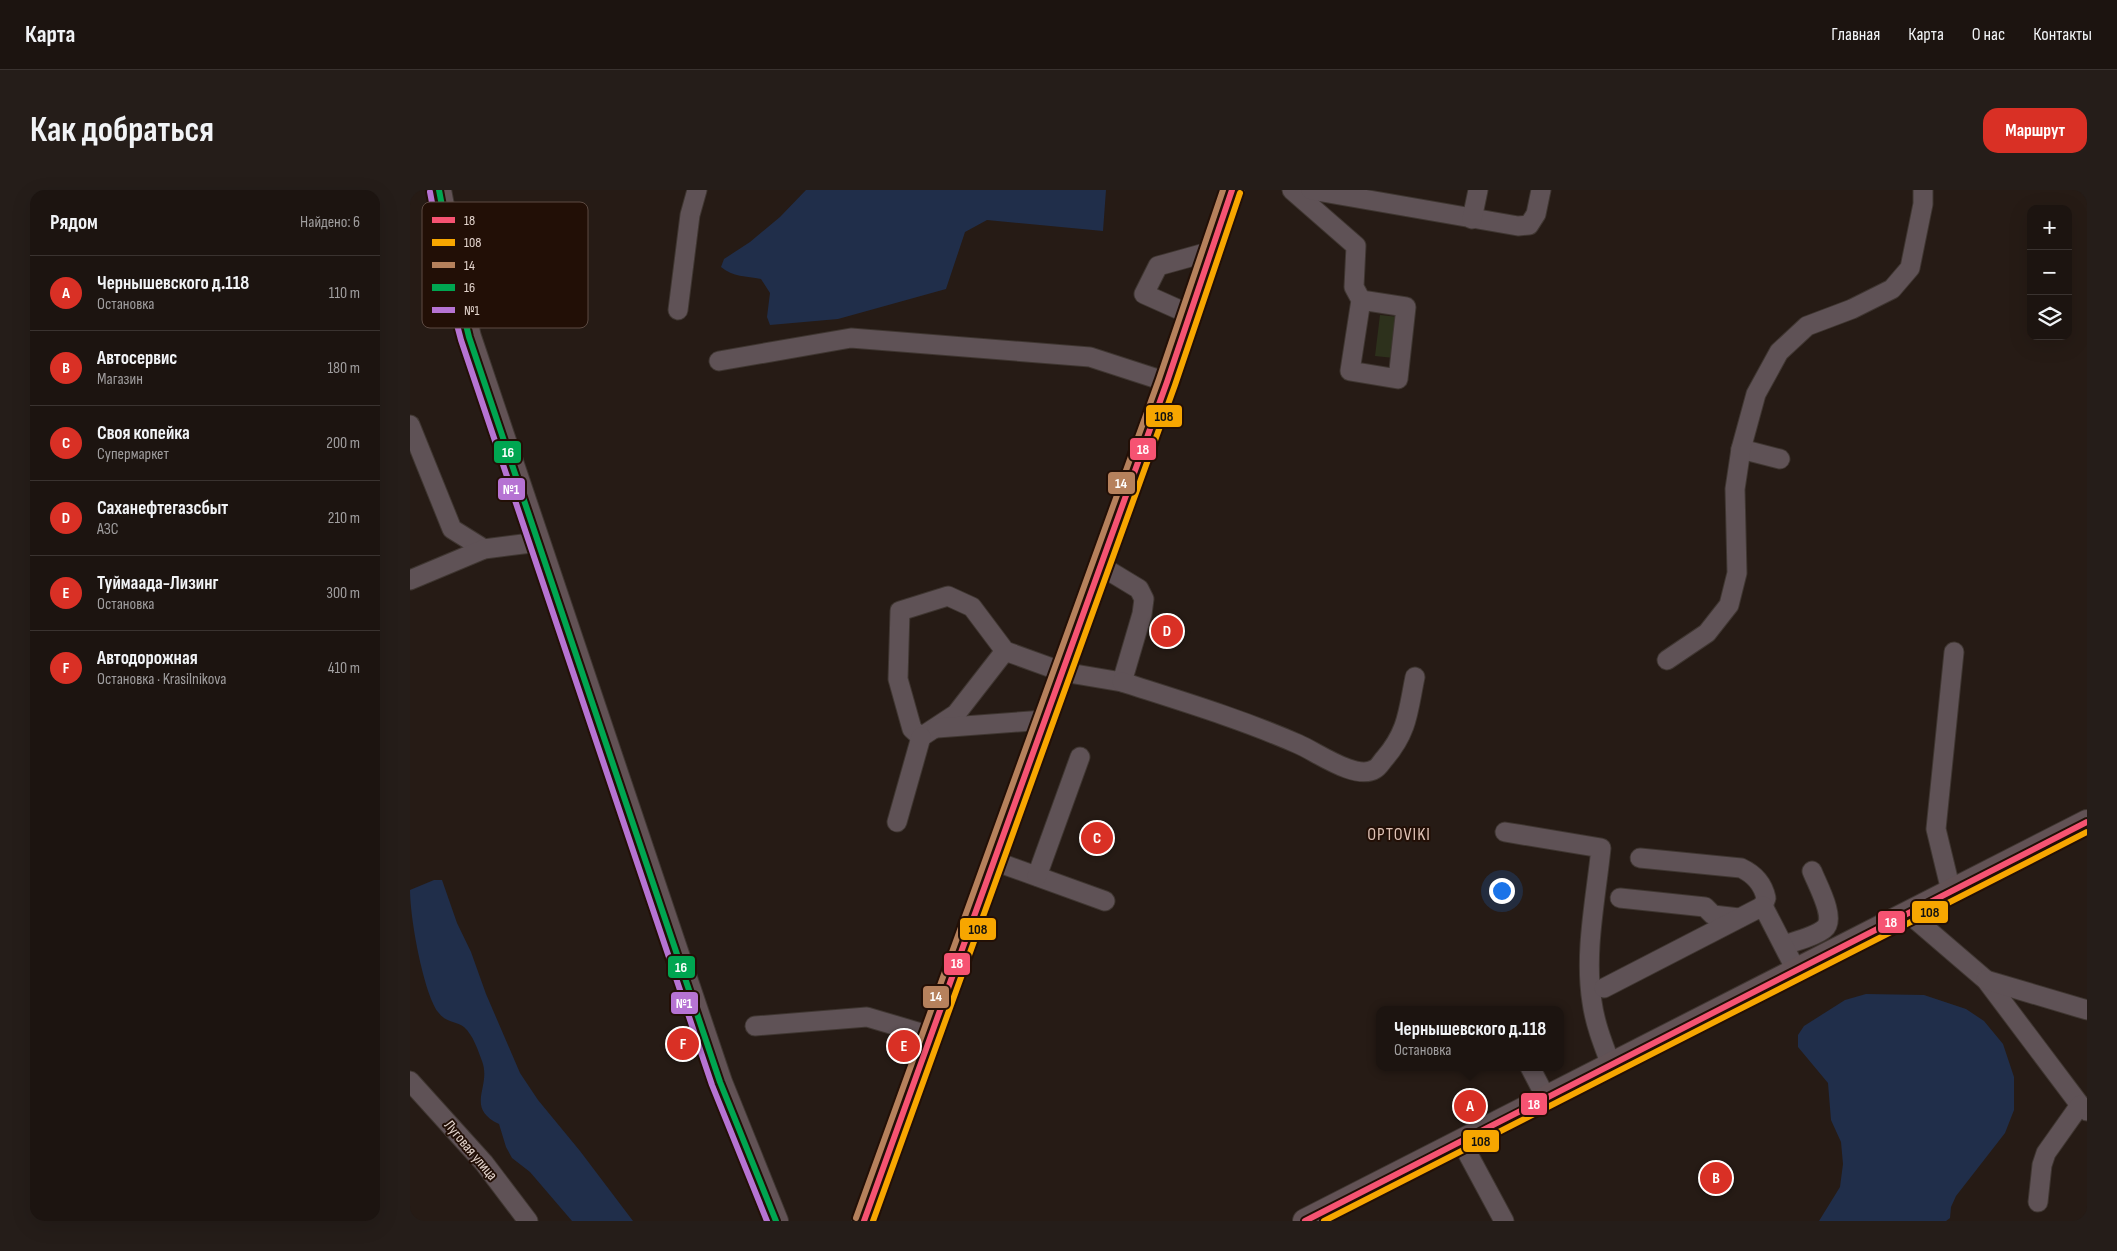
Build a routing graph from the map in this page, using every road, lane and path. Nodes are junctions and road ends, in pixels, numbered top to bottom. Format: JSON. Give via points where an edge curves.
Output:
{"nodes":[{"id":1,"x":697,"y":190,"type":"edge"},
{"id":2,"x":1232,"y":190,"type":"edge"},
{"id":3,"x":1292,"y":190,"type":"edge"},
{"id":4,"x":1312,"y":190,"type":"edge"},
{"id":5,"x":1478,"y":190,"type":"edge"},
{"id":6,"x":1541,"y":190,"type":"edge"},
{"id":7,"x":1923,"y":190,"type":"edge"},
{"id":8,"x":1472,"y":220,"type":"junction"},
{"id":9,"x":1212,"y":251,"type":"junction"},
{"id":10,"x":1361,"y":300,"type":"junction"},
{"id":11,"x":678,"y":310,"type":"dead end"},
{"id":12,"x":1191,"y":314,"type":"junction"},
{"id":13,"x":467,"y":328,"type":"edge"},
{"id":14,"x":719,"y":361,"type":"dead end"},
{"id":15,"x":1168,"y":382,"type":"junction"},
{"id":16,"x":410,"y":425,"type":"edge"},
{"id":17,"x":1741,"y":449,"type":"junction"},
{"id":18,"x":1780,"y":458,"type":"dead end"},
{"id":19,"x":539,"y":542,"type":"junction"},
{"id":20,"x":484,"y":549,"type":"junction"},
{"id":21,"x":1101,"y":566,"type":"junction"},
{"id":22,"x":410,"y":580,"type":"edge"},
{"id":23,"x":1005,"y":651,"type":"junction"},
{"id":24,"x":1954,"y":652,"type":"dead end"},
{"id":25,"x":1667,"y":660,"type":"dead end"},
{"id":26,"x":1062,"y":672,"type":"junction"},
{"id":27,"x":1415,"y":677,"type":"dead end"},
{"id":28,"x":1122,"y":682,"type":"junction"},
{"id":29,"x":1045,"y":720,"type":"junction"},
{"id":30,"x":928,"y":732,"type":"junction"},
{"id":31,"x":1080,"y":757,"type":"dead end"},
{"id":32,"x":897,"y":822,"type":"dead end"},
{"id":33,"x":2087,"y":822,"type":"edge"},
{"id":34,"x":1505,"y":832,"type":"dead end"},
{"id":35,"x":1640,"y":858,"type":"dead end"},
{"id":36,"x":994,"y":861,"type":"junction"},
{"id":37,"x":1812,"y":871,"type":"dead end"},
{"id":38,"x":1036,"y":876,"type":"junction"},
{"id":39,"x":1951,"y":891,"type":"junction"},
{"id":40,"x":1620,"y":898,"type":"dead end"},
{"id":41,"x":1105,"y":901,"type":"dead end"},
{"id":42,"x":1763,"y":906,"type":"junction"},
{"id":43,"x":1908,"y":913,"type":"junction"},
{"id":44,"x":1740,"y":918,"type":"junction"},
{"id":45,"x":1784,"y":945,"type":"junction"},
{"id":46,"x":1796,"y":970,"type":"junction"},
{"id":47,"x":1986,"y":980,"type":"junction"},
{"id":48,"x":1604,"y":988,"type":"dead end"},
{"id":49,"x":2087,"y":1010,"type":"edge"},
{"id":50,"x":755,"y":1026,"type":"dead end"},
{"id":51,"x":931,"y":1036,"type":"junction"},
{"id":52,"x":1611,"y":1065,"type":"junction"},
{"id":53,"x":1532,"y":1071,"type":"edge"},
{"id":54,"x":410,"y":1081,"type":"edge"},
{"id":55,"x":1546,"y":1098,"type":"junction"},
{"id":56,"x":2083,"y":1108,"type":"edge"},
{"id":57,"x":1461,"y":1141,"type":"junction"},
{"id":58,"x":2038,"y":1202,"type":"dead end"},
{"id":59,"x":528,"y":1221,"type":"edge"},
{"id":60,"x":776,"y":1221,"type":"edge"},
{"id":61,"x":864,"y":1221,"type":"edge"},
{"id":62,"x":1305,"y":1221,"type":"edge"},
{"id":63,"x":1504,"y":1221,"type":"edge"}],
"edges":[{"from":1,"to":11,"type":"street","via":[[690,214]]},
{"from":2,"to":9,"type":"main road"},
{"from":3,"to":10,"type":"street","via":[[1356,246],[1354,287]]},
{"from":4,"to":8,"type":"street"},
{"from":5,"to":8,"type":"street"},
{"from":6,"to":8,"type":"street","via":[[1536,214],[1529,225]]},
{"from":7,"to":17,"type":"street","via":[[1910,268],[1892,289],[1807,326],[1779,352],[1756,394]]},
{"from":9,"to":12,"type":"main road"},
{"from":9,"to":12,"type":"street","via":[[1158,266],[1144,294]]},
{"from":10,"to":10,"type":"street","via":[[1406,307],[1398,379],[1350,371]]},
{"from":12,"to":15,"type":"main road"},
{"from":13,"to":19,"type":"main road"},
{"from":14,"to":15,"type":"street","via":[[851,338],[1090,357]]},
{"from":15,"to":21,"type":"main road"},
{"from":16,"to":20,"type":"street","via":[[452,529]]},
{"from":17,"to":18,"type":"street"},
{"from":17,"to":25,"type":"street","via":[[1735,489],[1738,573],[1729,605],[1707,633]]},
{"from":19,"to":20,"type":"street"},
{"from":19,"to":60,"type":"main road","via":[[720,1082]]},
{"from":20,"to":22,"type":"street"},
{"from":21,"to":26,"type":"main road"},
{"from":21,"to":28,"type":"street","via":[[1139,589],[1144,599]]},
{"from":23,"to":26,"type":"street"},
{"from":23,"to":30,"type":"street","via":[[962,708]]},
{"from":23,"to":30,"type":"street","via":[[972,607],[948,596],[900,611],[898,679],[912,728]]},
{"from":24,"to":39,"type":"street","via":[[1936,829]]},
{"from":26,"to":28,"type":"street"},
{"from":26,"to":29,"type":"main road"},
{"from":27,"to":28,"type":"street","via":[[1406,724],[1398,742],[1375,769],[1364,772],[1354,772],[1298,744],[1230,717]]},
{"from":29,"to":30,"type":"street"},
{"from":29,"to":36,"type":"main road"},
{"from":30,"to":32,"type":"street"},
{"from":31,"to":38,"type":"street"},
{"from":33,"to":39,"type":"main road"},
{"from":34,"to":52,"type":"street","via":[[1601,848],[1590,952],[1590,987],[1597,1027]]},
{"from":35,"to":42,"type":"street","via":[[1741,868],[1760,884],[1766,898]]},
{"from":36,"to":38,"type":"street"},
{"from":36,"to":51,"type":"main road"},
{"from":37,"to":45,"type":"street","via":[[1829,914],[1828,924],[1822,930]]},
{"from":38,"to":41,"type":"street"},
{"from":39,"to":43,"type":"main road"},
{"from":40,"to":44,"type":"street","via":[[1705,907],[1714,915]]},
{"from":42,"to":44,"type":"street"},
{"from":42,"to":45,"type":"street"},
{"from":43,"to":46,"type":"main road"},
{"from":43,"to":47,"type":"street"},
{"from":44,"to":48,"type":"street"},
{"from":45,"to":46,"type":"street"},
{"from":46,"to":52,"type":"main road"},
{"from":47,"to":49,"type":"street"},
{"from":47,"to":56,"type":"street"},
{"from":50,"to":51,"type":"street","via":[[867,1017]]},
{"from":51,"to":61,"type":"main road"},
{"from":52,"to":55,"type":"main road"},
{"from":53,"to":55,"type":"street"},
{"from":54,"to":59,"type":"street","name":"Луговая улица","via":[[484,1163]]},
{"from":55,"to":57,"type":"main road"},
{"from":56,"to":58,"type":"street","via":[[2046,1153]]},
{"from":57,"to":62,"type":"main road"},
{"from":57,"to":63,"type":"street"}]}
